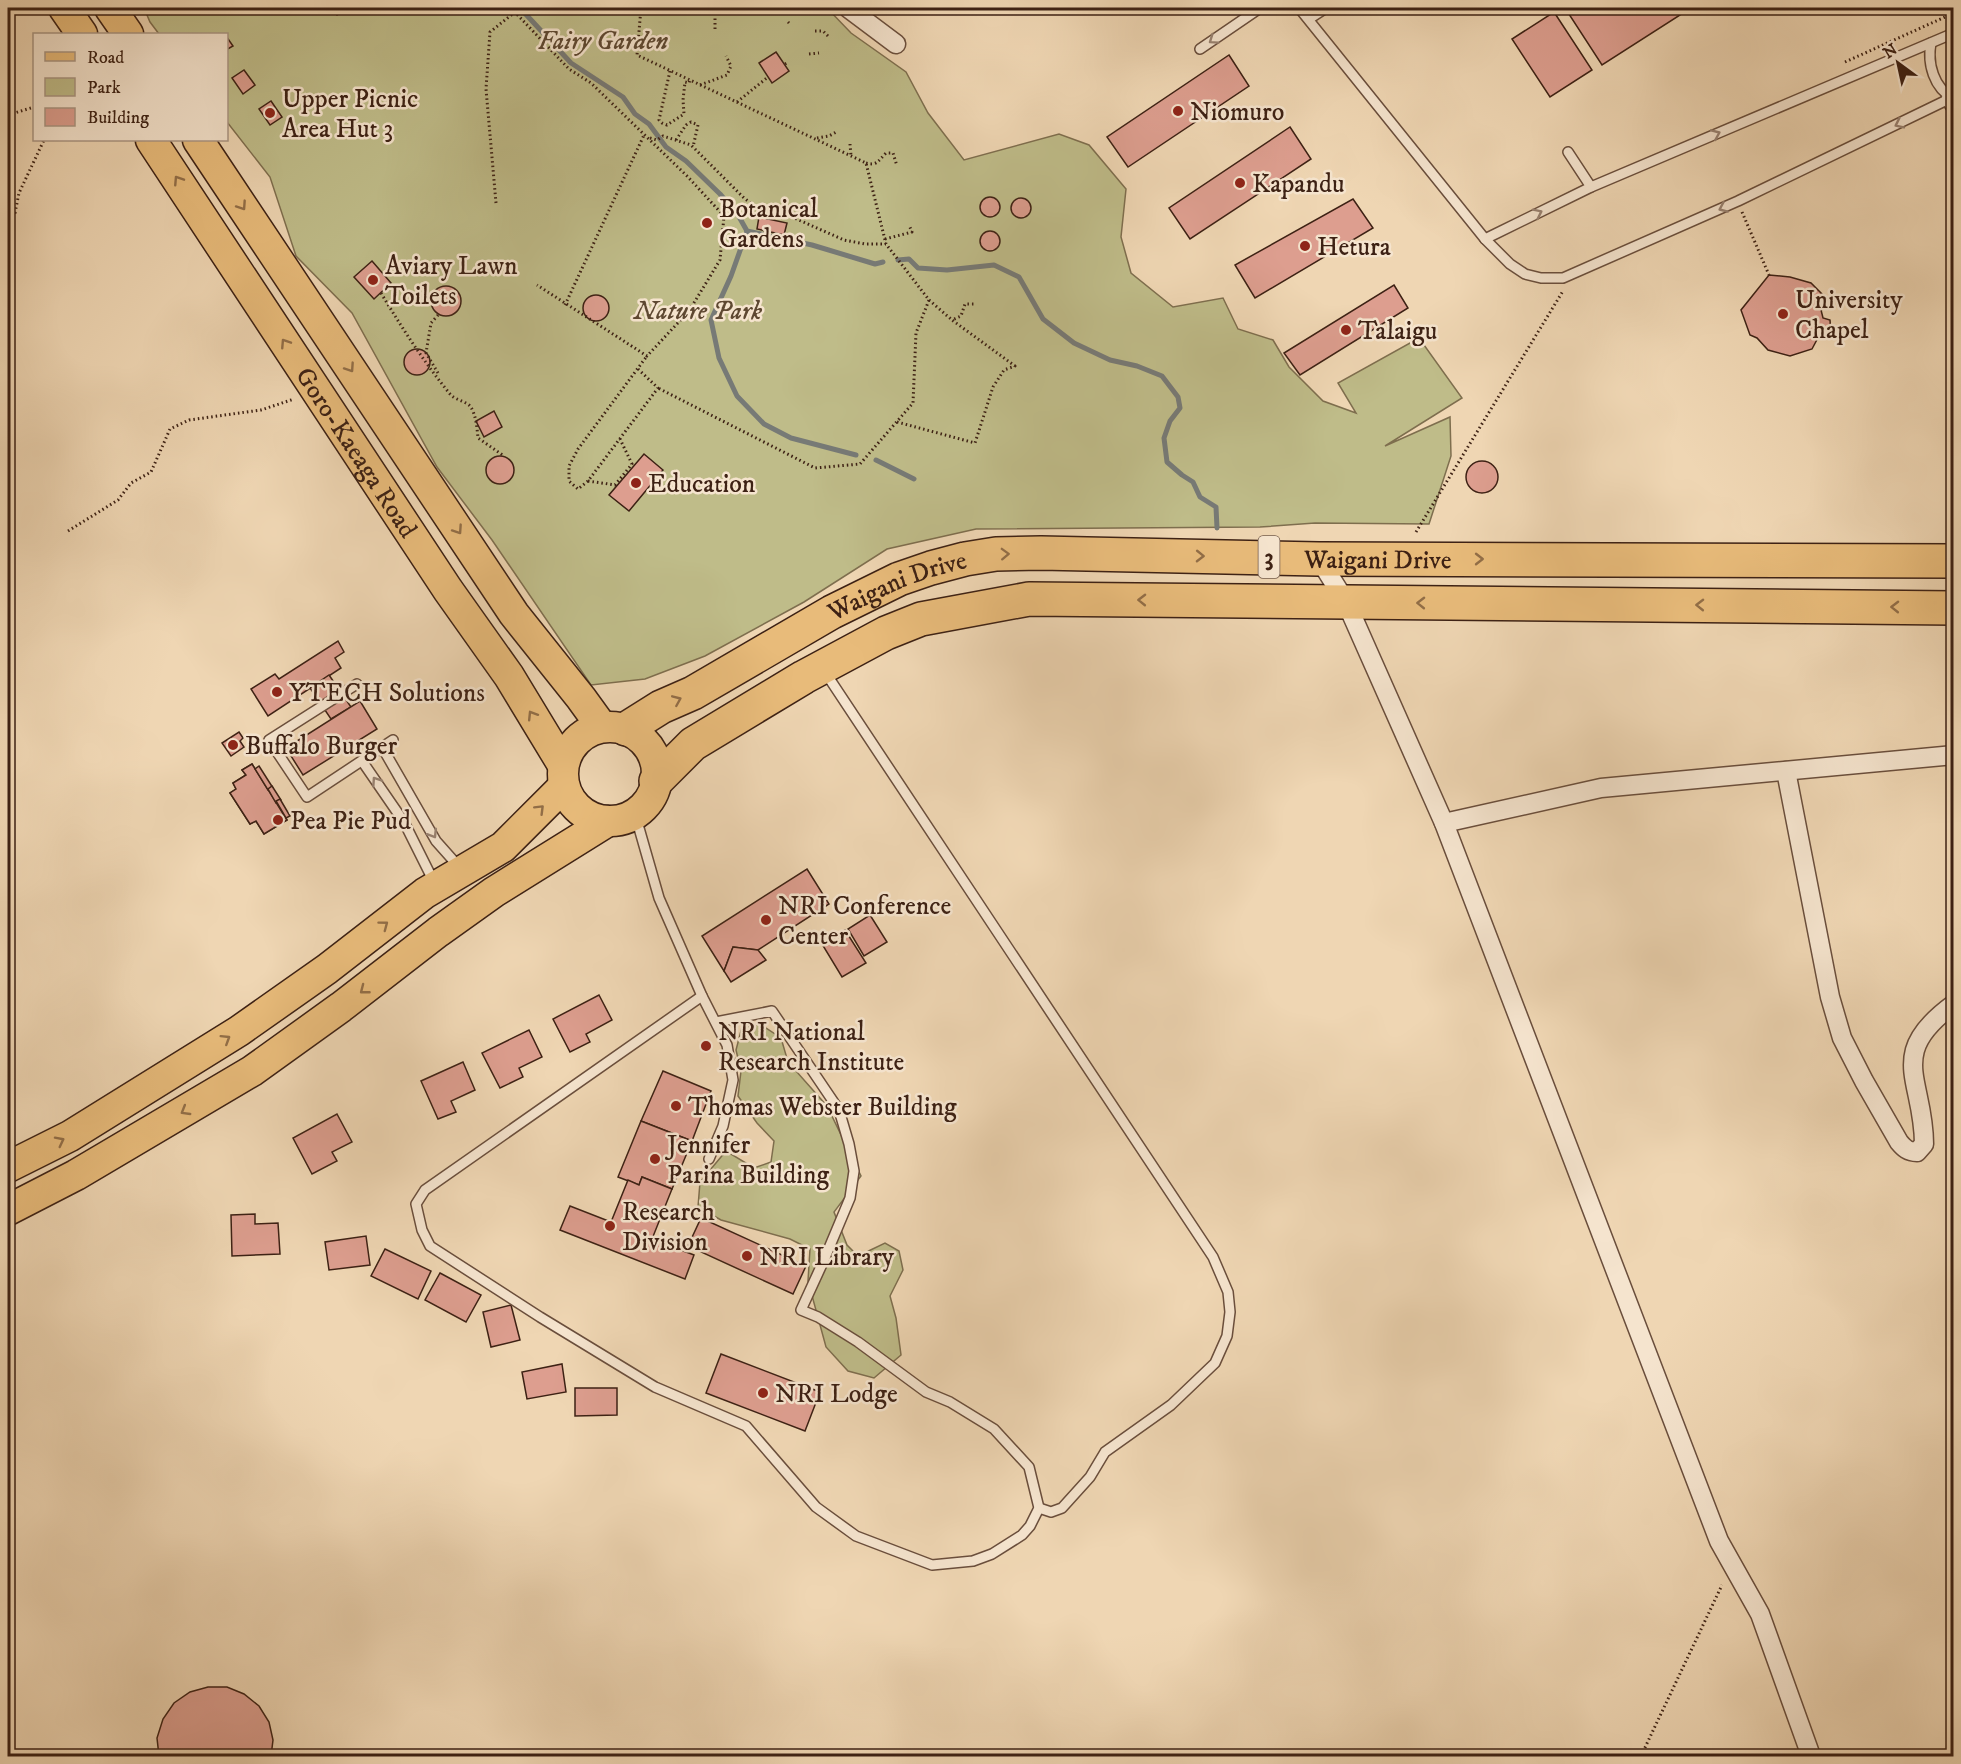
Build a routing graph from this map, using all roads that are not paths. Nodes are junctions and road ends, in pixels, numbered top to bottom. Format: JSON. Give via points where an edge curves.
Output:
{"nodes":[{"id":1,"x":64,"y":8,"type":"edge"},
{"id":2,"x":110,"y":8,"type":"edge"},
{"id":3,"x":848,"y":8,"type":"edge"},
{"id":4,"x":1260,"y":8,"type":"edge"},
{"id":5,"x":1299,"y":8,"type":"edge"},
{"id":6,"x":1326,"y":8,"type":"edge"},
{"id":7,"x":1309,"y":20,"type":"junction"},
{"id":8,"x":81,"y":33,"type":"edge"},
{"id":9,"x":127,"y":33,"type":"edge"},
{"id":10,"x":1953,"y":33,"type":"edge"},
{"id":11,"x":1931,"y":43,"type":"junction"},
{"id":12,"x":896,"y":44,"type":"dead end"},
{"id":13,"x":1200,"y":49,"type":"dead end"},
{"id":14,"x":1953,"y":100,"type":"edge"},
{"id":15,"x":152,"y":141,"type":"edge"},
{"id":16,"x":199,"y":141,"type":"edge"},
{"id":17,"x":1568,"y":152,"type":"dead end"},
{"id":18,"x":1591,"y":187,"type":"junction"},
{"id":19,"x":1485,"y":238,"type":"junction"},
{"id":20,"x":1319,"y":558,"type":"junction"},
{"id":21,"x":1953,"y":561,"type":"edge"},
{"id":22,"x":1346,"y":602,"type":"junction"},
{"id":23,"x":1953,"y":608,"type":"edge"},
{"id":24,"x":822,"y":667,"type":"junction"},
{"id":25,"x":357,"y":684,"type":"dead end"},
{"id":26,"x":614,"y":728,"type":"junction"},
{"id":27,"x":393,"y":740,"type":"dead end"},
{"id":28,"x":382,"y":747,"type":"junction"},
{"id":29,"x":1953,"y":755,"type":"edge"},
{"id":30,"x":362,"y":761,"type":"junction"},
{"id":31,"x":1786,"y":771,"type":"junction"},
{"id":32,"x":563,"y":776,"type":"junction"},
{"id":33,"x":656,"y":781,"type":"junction"},
{"id":34,"x":621,"y":817,"type":"junction"},
{"id":35,"x":1444,"y":823,"type":"junction"},
{"id":36,"x":462,"y":871,"type":"junction"},
{"id":37,"x":437,"y":886,"type":"junction"},
{"id":38,"x":702,"y":996,"type":"junction"},
{"id":39,"x":1953,"y":1004,"type":"edge"},
{"id":40,"x":716,"y":1022,"type":"junction"},
{"id":41,"x":709,"y":1159,"type":"dead end"},
{"id":42,"x":8,"y":1167,"type":"edge"},
{"id":43,"x":8,"y":1210,"type":"edge"},
{"id":44,"x":1039,"y":1508,"type":"junction"},
{"id":45,"x":1810,"y":1756,"type":"edge"}],
"edges":[{"from":1,"to":8,"type":"main road"},
{"from":2,"to":9,"type":"main road"},
{"from":3,"to":12,"type":"street"},
{"from":4,"to":13,"type":"lane","one_way":true},
{"from":5,"to":7,"type":"lane"},
{"from":6,"to":7,"type":"lane"},
{"from":7,"to":19,"type":"lane"},
{"from":10,"to":11,"type":"lane"},
{"from":11,"to":14,"type":"lane","via":[[1929,55],[1934,77]]},
{"from":18,"to":11,"type":"lane","one_way":true},
{"from":14,"to":19,"type":"lane","one_way":true,"via":[[1563,278],[1525,274]]},
{"from":32,"to":15,"type":"main road","name":"Goro-Kaeaga Road","one_way":true,"via":[[508,676]]},
{"from":16,"to":26,"type":"main road","name":"Goro-Kaeaga Road","one_way":true,"via":[[514,614],[581,698]]},
{"from":17,"to":18,"type":"lane"},
{"from":19,"to":18,"type":"lane","one_way":true},
{"from":20,"to":21,"type":"highway","name":"Waigani Drive","number":"3","one_way":true},
{"from":20,"to":22,"type":"street"},
{"from":26,"to":20,"type":"highway","name":"Waigani Drive","number":"3","one_way":true,"via":[[693,693],[872,591],[965,559],[1041,553]]},
{"from":23,"to":22,"type":"highway","name":"Waigani Drive","number":"3","one_way":true},
{"from":22,"to":24,"type":"highway","name":"Waigani Drive","number":"3","one_way":true,"via":[[1029,599],[921,619]]},
{"from":22,"to":35,"type":"street"},
{"from":24,"to":33,"type":"highway","name":"Waigani Drive","number":"3","via":[[693,744]]},
{"from":24,"to":44,"type":"lane","via":[[1213,1257],[1228,1292],[1227,1336],[1206,1374],[1171,1405],[1105,1452],[1090,1477],[1062,1508],[1052,1512]]},
{"from":25,"to":30,"type":"lane","via":[[269,740],[307,797]]},
{"from":26,"to":32,"type":"main road","via":[[588,732],[577,740],[568,751]]},
{"from":26,"to":33,"type":"main road","via":[[640,737],[656,765]]},
{"from":27,"to":28,"type":"lane"},
{"from":28,"to":30,"type":"lane"},
{"from":28,"to":36,"type":"lane","one_way":true,"via":[[436,841]]},
{"from":29,"to":31,"type":"street"},
{"from":37,"to":30,"type":"lane","one_way":true,"via":[[404,822]]},
{"from":31,"to":35,"type":"street","via":[[1601,788]]},
{"from":31,"to":39,"type":"street","via":[[1830,997],[1842,1038],[1899,1142],[1910,1152],[1917,1152],[1924,1144],[1913,1053],[1927,1028]]},
{"from":32,"to":34,"type":"main road","via":[[570,800],[580,811],[593,819]]},
{"from":36,"to":32,"type":"main road","one_way":true,"via":[[502,846]]},
{"from":33,"to":34,"type":"main road","via":[[645,805]]},
{"from":34,"to":38,"type":"lane"},
{"from":34,"to":43,"type":"main road","one_way":true,"via":[[494,892],[252,1071],[76,1175]]},
{"from":35,"to":45,"type":"street","via":[[1714,1530],[1760,1614]]},
{"from":36,"to":37,"type":"main road"},
{"from":42,"to":37,"type":"main road","one_way":true,"via":[[70,1136],[239,1032]]},
{"from":38,"to":40,"type":"lane"},
{"from":38,"to":44,"type":"lane","via":[[425,1190],[416,1204],[430,1246],[655,1387],[746,1426],[816,1507],[856,1536],[932,1565],[973,1561],[1022,1535]]},
{"from":40,"to":41,"type":"lane","via":[[727,1045],[734,1080],[723,1126]]},
{"from":40,"to":44,"type":"lane","via":[[772,1011],[839,1110],[854,1172],[850,1198],[801,1310],[858,1342],[926,1392],[994,1429],[1029,1467]]}]}
